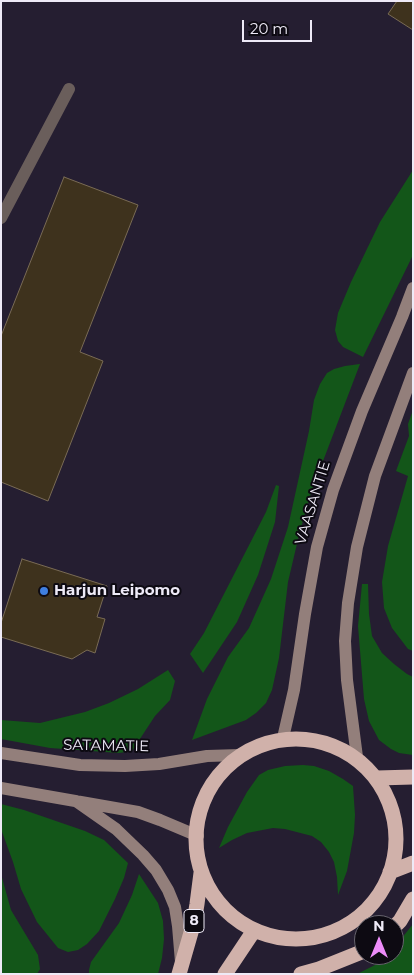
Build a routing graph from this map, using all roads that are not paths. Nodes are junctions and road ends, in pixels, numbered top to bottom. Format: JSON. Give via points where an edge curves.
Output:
{"nodes":[{"id":1,"x":69,"y":89,"type":"dead end"},
{"id":2,"x":1,"y":218,"type":"edge"},
{"id":3,"x":413,"y":288,"type":"edge"},
{"id":4,"x":413,"y":373,"type":"edge"},
{"id":5,"x":283,"y":738,"type":"junction"},
{"id":6,"x":1,"y":753,"type":"edge"},
{"id":7,"x":240,"y":755,"type":"junction"},
{"id":8,"x":357,"y":757,"type":"junction"},
{"id":9,"x":413,"y":777,"type":"edge"},
{"id":10,"x":377,"y":778,"type":"junction"},
{"id":11,"x":1,"y":788,"type":"edge"},
{"id":12,"x":76,"y":801,"type":"junction"},
{"id":13,"x":198,"y":836,"type":"junction"},
{"id":14,"x":413,"y":863,"type":"edge"},
{"id":15,"x":390,"y":872,"type":"junction"},
{"id":16,"x":200,"y":874,"type":"junction"},
{"id":17,"x":413,"y":899,"type":"edge"},
{"id":18,"x":404,"y":915,"type":"edge"},
{"id":19,"x":253,"y":932,"type":"junction"},
{"id":20,"x":354,"y":954,"type":"edge"},
{"id":21,"x":180,"y":970,"type":"edge"},
{"id":22,"x":225,"y":974,"type":"edge"},
{"id":23,"x":301,"y":974,"type":"edge"}],
"edges":[{"from":1,"to":2,"type":"street"},
{"from":3,"to":5,"type":"main road","name":"VAASANTIE","via":[[333,490],[317,547]]},
{"from":4,"to":8,"type":"main road","via":[[375,476],[357,548],[348,603],[346,680]]},
{"from":5,"to":7,"type":"highway","via":[[269,740]]},
{"from":5,"to":8,"type":"highway","via":[[318,741]]},
{"from":6,"to":7,"type":"main road","name":"SATAMATIE","via":[[80,765],[125,766]]},
{"from":7,"to":13,"type":"highway","via":[[216,780],[208,794]]},
{"from":8,"to":10,"type":"highway"},
{"from":9,"to":10,"type":"highway"},
{"from":10,"to":15,"type":"highway","via":[[386,792],[394,817],[394,854]]},
{"from":11,"to":12,"type":"main road"},
{"from":12,"to":13,"type":"main road","via":[[138,812]]},
{"from":12,"to":21,"type":"main road","via":[[116,829],[156,870],[174,907]]},
{"from":13,"to":16,"type":"highway"},
{"from":14,"to":15,"type":"highway"},
{"from":15,"to":19,"type":"highway","via":[[378,896],[360,916],[332,935],[281,940]]},
{"from":16,"to":19,"type":"highway","via":[[226,912]]},
{"from":16,"to":21,"type":"highway","number":"8","via":[[194,922]]},
{"from":17,"to":18,"type":"highway"},
{"from":19,"to":22,"type":"highway"},
{"from":20,"to":23,"type":"highway"}]}
